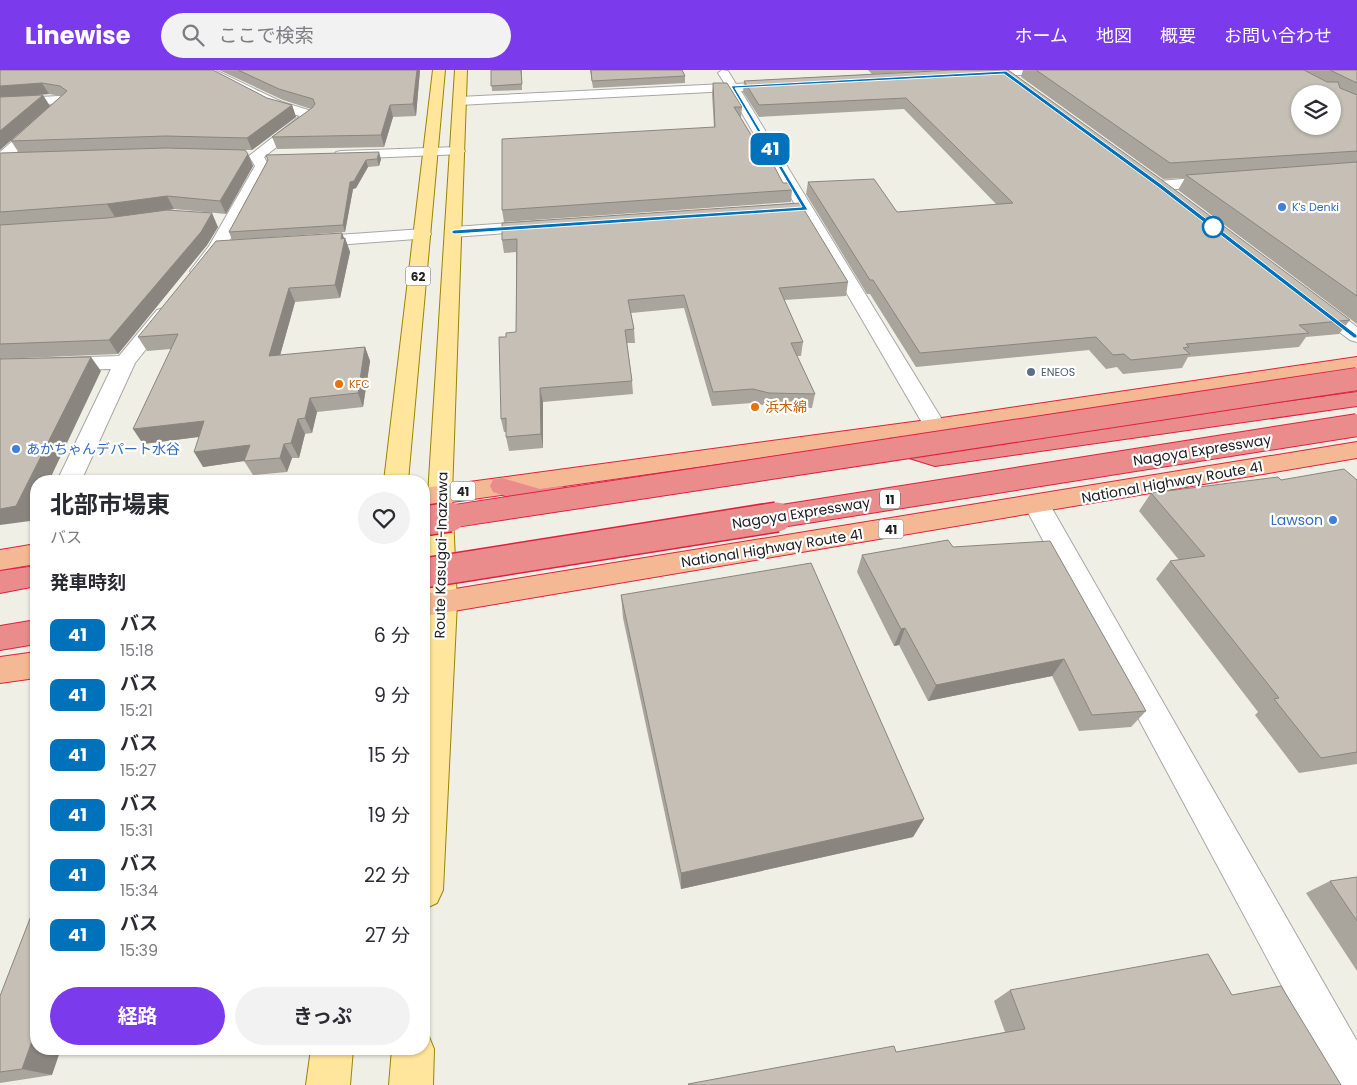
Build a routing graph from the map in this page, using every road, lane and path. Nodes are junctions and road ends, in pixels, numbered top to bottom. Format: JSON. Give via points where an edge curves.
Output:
{"nodes":[{"id":1,"x":206,"y":70,"type":"edge"},
{"id":2,"x":440,"y":70,"type":"edge"},
{"id":3,"x":461,"y":70,"type":"edge"},
{"id":4,"x":722,"y":70,"type":"edge"},
{"id":5,"x":1049,"y":70,"type":"edge"},
{"id":6,"x":1003,"y":71,"type":"edge"},
{"id":7,"x":966,"y":74,"type":"edge"},
{"id":8,"x":791,"y":84,"type":"edge"},
{"id":9,"x":733,"y":87,"type":"junction"},
{"id":10,"x":1028,"y":89,"type":"edge"},
{"id":11,"x":459,"y":101,"type":"junction"},
{"id":12,"x":0,"y":103,"type":"edge"},
{"id":13,"x":458,"y":151,"type":"junction"},
{"id":14,"x":431,"y":152,"type":"junction"},
{"id":15,"x":323,"y":155,"type":"edge"},
{"id":16,"x":238,"y":156,"type":"edge"},
{"id":17,"x":256,"y":156,"type":"junction"},
{"id":18,"x":275,"y":156,"type":"edge"},
{"id":19,"x":0,"y":160,"type":"edge"},
{"id":20,"x":19,"y":160,"type":"edge"},
{"id":21,"x":1144,"y":174,"type":"edge"},
{"id":22,"x":1229,"y":181,"type":"edge"},
{"id":23,"x":1160,"y":186,"type":"junction"},
{"id":24,"x":1175,"y":198,"type":"edge"},
{"id":25,"x":806,"y":208,"type":"junction"},
{"id":26,"x":786,"y":210,"type":"edge"},
{"id":27,"x":213,"y":220,"type":"edge"},
{"id":28,"x":232,"y":222,"type":"junction"},
{"id":29,"x":552,"y":226,"type":"edge"},
{"id":30,"x":454,"y":232,"type":"junction"},
{"id":31,"x":423,"y":234,"type":"junction"},
{"id":32,"x":296,"y":242,"type":"edge"},
{"id":33,"x":237,"y":246,"type":"edge"},
{"id":34,"x":217,"y":248,"type":"junction"},
{"id":35,"x":186,"y":286,"type":"edge"},
{"id":36,"x":1302,"y":294,"type":"edge"},
{"id":37,"x":174,"y":301,"type":"edge"},
{"id":38,"x":1357,"y":336,"type":"edge"},
{"id":39,"x":124,"y":362,"type":"junction"},
{"id":40,"x":1357,"y":363,"type":"edge"},
{"id":41,"x":0,"y":366,"type":"edge"},
{"id":42,"x":1357,"y":379,"type":"edge"},
{"id":43,"x":1357,"y":399,"type":"edge"},
{"id":44,"x":1357,"y":425,"type":"edge"},
{"id":45,"x":935,"y":426,"type":"junction"},
{"id":46,"x":1357,"y":450,"type":"edge"},
{"id":47,"x":72,"y":475,"type":"edge"},
{"id":48,"x":397,"y":475,"type":"edge"},
{"id":49,"x":502,"y":486,"type":"junction"},
{"id":50,"x":432,"y":496,"type":"edge"},
{"id":51,"x":1037,"y":505,"type":"junction"},
{"id":52,"x":430,"y":519,"type":"edge"},
{"id":53,"x":30,"y":559,"type":"edge"},
{"id":54,"x":0,"y":560,"type":"edge"},
{"id":55,"x":30,"y":563,"type":"edge"},
{"id":56,"x":430,"y":572,"type":"edge"},
{"id":57,"x":0,"y":582,"type":"edge"},
{"id":58,"x":433,"y":604,"type":"edge"},
{"id":59,"x":30,"y":633,"type":"edge"},
{"id":60,"x":0,"y":638,"type":"edge"},
{"id":61,"x":30,"y":666,"type":"edge"},
{"id":62,"x":0,"y":670,"type":"edge"},
{"id":63,"x":430,"y":699,"type":"edge"},
{"id":64,"x":331,"y":1055,"type":"edge"},
{"id":65,"x":413,"y":1055,"type":"edge"},
{"id":66,"x":1357,"y":1083,"type":"edge"},
{"id":67,"x":328,"y":1085,"type":"edge"},
{"id":68,"x":411,"y":1085,"type":"edge"}],
"edges":[{"from":1,"to":17,"type":"street","via":[[277,105],[310,115]]},
{"from":2,"to":14,"type":"main road","number":"62"},
{"from":3,"to":11,"type":"main road","name":"Route Kasugai-Inazawa","number":"62"},
{"from":4,"to":9,"type":"street"},
{"from":5,"to":6,"type":"street"},
{"from":6,"to":7,"type":"street"},
{"from":6,"to":10,"type":"street"},
{"from":8,"to":9,"type":"street"},
{"from":9,"to":11,"type":"street"},
{"from":9,"to":25,"type":"street"},
{"from":11,"to":13,"type":"main road","name":"Route Kasugai-Inazawa","number":"62"},
{"from":12,"to":19,"type":"street","via":[[64,102]]},
{"from":13,"to":14,"type":"street"},
{"from":13,"to":30,"type":"main road","name":"Route Kasugai-Inazawa","number":"62"},
{"from":14,"to":15,"type":"street"},
{"from":14,"to":31,"type":"main road","number":"62"},
{"from":16,"to":17,"type":"street"},
{"from":17,"to":18,"type":"street"},
{"from":17,"to":28,"type":"street","via":[[262,166]]},
{"from":19,"to":20,"type":"street"},
{"from":21,"to":23,"type":"street"},
{"from":22,"to":23,"type":"street"},
{"from":23,"to":24,"type":"street"},
{"from":25,"to":26,"type":"street"},
{"from":25,"to":45,"type":"street"},
{"from":27,"to":28,"type":"street"},
{"from":28,"to":34,"type":"street"},
{"from":29,"to":30,"type":"street"},
{"from":30,"to":50,"type":"main road","name":"Route Kasugai-Inazawa","number":"62"},
{"from":31,"to":32,"type":"street"},
{"from":31,"to":48,"type":"main road","number":"62"},
{"from":33,"to":34,"type":"street"},
{"from":34,"to":35,"type":"street"},
{"from":36,"to":38,"type":"street"},
{"from":37,"to":39,"type":"street"},
{"from":39,"to":41,"type":"street"},
{"from":39,"to":47,"type":"street"},
{"from":40,"to":45,"type":"highway","number":"41"},
{"from":42,"to":52,"type":"highway","bridge":true},
{"from":43,"to":49,"type":"highway","via":[[935,458],[892,445],[539,498]]},
{"from":44,"to":56,"type":"highway","name":"Nagoya Expressway","number":"11","bridge":true},
{"from":45,"to":49,"type":"highway","number":"41"},
{"from":46,"to":51,"type":"highway","name":"National Highway Route 41","number":"41"},
{"from":49,"to":50,"type":"highway","number":"41"},
{"from":50,"to":58,"type":"main road","name":"Route Kasugai-Inazawa","number":"62"},
{"from":51,"to":58,"type":"highway","name":"National Highway Route 41","number":"41"},
{"from":51,"to":66,"type":"street"},
{"from":53,"to":54,"type":"highway"},
{"from":55,"to":57,"type":"highway"},
{"from":58,"to":63,"type":"main road","name":"Route Kasugai-Inazawa","number":"62"},
{"from":59,"to":60,"type":"highway"},
{"from":61,"to":62,"type":"highway"},
{"from":64,"to":67,"type":"main road"},
{"from":65,"to":68,"type":"main road"}]}
